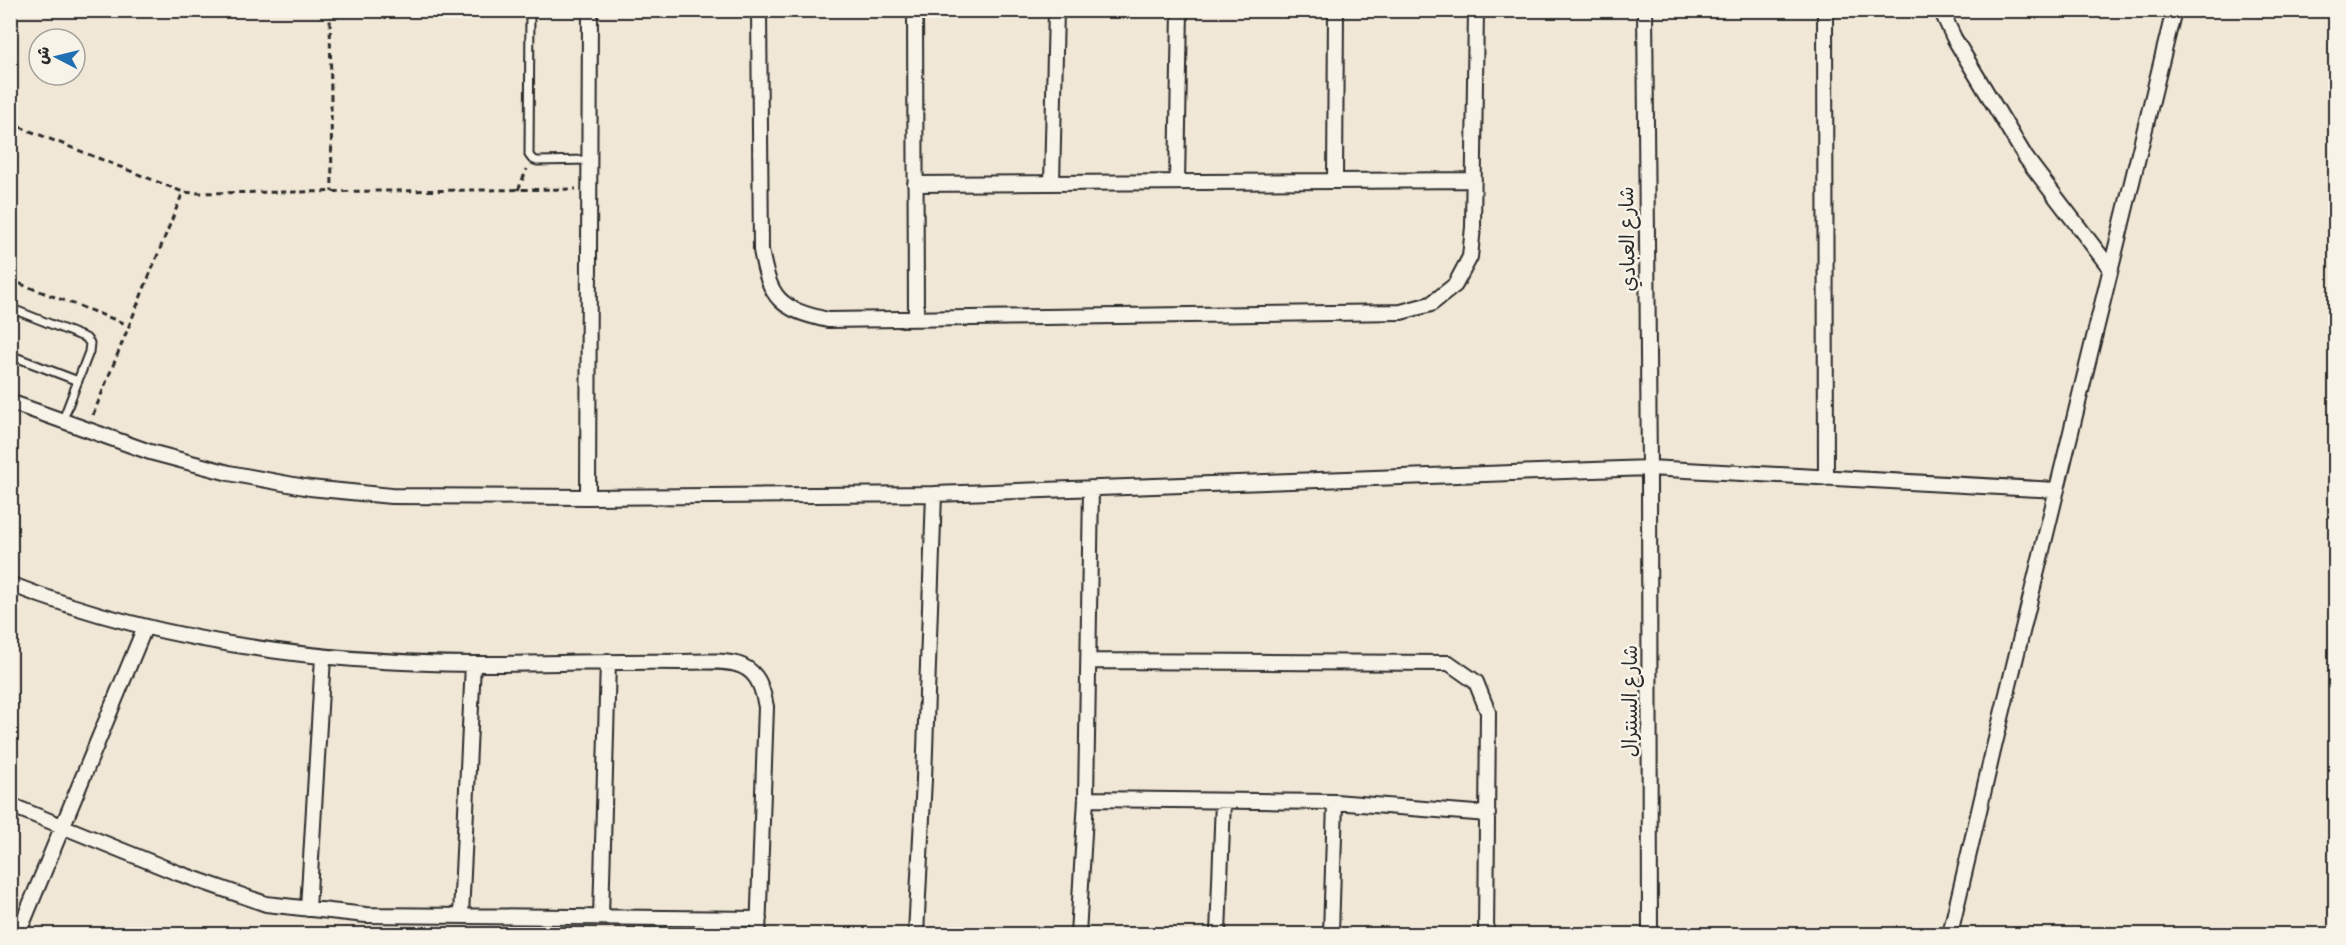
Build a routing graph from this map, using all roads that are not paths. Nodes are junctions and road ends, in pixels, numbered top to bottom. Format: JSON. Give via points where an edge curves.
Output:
{"nodes":[{"id":1,"x":530,"y":10,"type":"edge"},
{"id":2,"x":590,"y":10,"type":"edge"},
{"id":3,"x":759,"y":10,"type":"edge"},
{"id":4,"x":915,"y":10,"type":"edge"},
{"id":5,"x":1056,"y":10,"type":"edge"},
{"id":6,"x":1180,"y":10,"type":"edge"},
{"id":7,"x":1336,"y":10,"type":"edge"},
{"id":8,"x":1476,"y":10,"type":"edge"},
{"id":9,"x":1645,"y":10,"type":"edge"},
{"id":10,"x":1825,"y":10,"type":"edge"},
{"id":11,"x":1941,"y":10,"type":"edge"},
{"id":12,"x":2174,"y":10,"type":"edge"},
{"id":13,"x":589,"y":160,"type":"junction"},
{"id":14,"x":1474,"y":180,"type":"junction"},
{"id":15,"x":1335,"y":181,"type":"junction"},
{"id":16,"x":1177,"y":182,"type":"junction"},
{"id":17,"x":1052,"y":183,"type":"junction"},
{"id":18,"x":915,"y":184,"type":"junction"},
{"id":19,"x":2110,"y":268,"type":"junction"},
{"id":20,"x":10,"y":308,"type":"edge"},
{"id":21,"x":916,"y":318,"type":"junction"},
{"id":22,"x":10,"y":355,"type":"edge"},
{"id":23,"x":78,"y":381,"type":"junction"},
{"id":24,"x":10,"y":402,"type":"edge"},
{"id":25,"x":62,"y":422,"type":"junction"},
{"id":26,"x":1649,"y":468,"type":"junction"},
{"id":27,"x":1826,"y":478,"type":"junction"},
{"id":28,"x":1091,"y":488,"type":"junction"},
{"id":29,"x":2057,"y":490,"type":"junction"},
{"id":30,"x":934,"y":494,"type":"junction"},
{"id":31,"x":588,"y":497,"type":"junction"},
{"id":32,"x":10,"y":584,"type":"edge"},
{"id":33,"x":145,"y":627,"type":"junction"},
{"id":34,"x":323,"y":657,"type":"junction"},
{"id":35,"x":608,"y":661,"type":"junction"},
{"id":36,"x":1089,"y":661,"type":"junction"},
{"id":37,"x":473,"y":664,"type":"junction"},
{"id":38,"x":1086,"y":799,"type":"junction"},
{"id":39,"x":1223,"y":801,"type":"junction"},
{"id":40,"x":1335,"y":802,"type":"junction"},
{"id":41,"x":10,"y":805,"type":"edge"},
{"id":42,"x":1488,"y":814,"type":"junction"},
{"id":43,"x":63,"y":826,"type":"junction"},
{"id":44,"x":308,"y":909,"type":"junction"},
{"id":45,"x":461,"y":915,"type":"junction"},
{"id":46,"x":601,"y":917,"type":"junction"},
{"id":47,"x":759,"y":919,"type":"junction"},
{"id":48,"x":18,"y":934,"type":"edge"},
{"id":49,"x":758,"y":934,"type":"edge"},
{"id":50,"x":915,"y":934,"type":"edge"},
{"id":51,"x":1078,"y":934,"type":"edge"},
{"id":52,"x":1218,"y":934,"type":"edge"},
{"id":53,"x":1331,"y":934,"type":"edge"},
{"id":54,"x":1486,"y":934,"type":"edge"},
{"id":55,"x":1650,"y":934,"type":"edge"},
{"id":56,"x":1950,"y":934,"type":"edge"}],
"edges":[{"from":1,"to":13,"type":"lane","via":[[529,155],[532,159]]},
{"from":2,"to":13,"type":"street"},
{"from":3,"to":21,"type":"street","via":[[761,250],[766,278],[779,301],[802,314],[828,320]]},
{"from":4,"to":18,"type":"street"},
{"from":5,"to":17,"type":"street"},
{"from":6,"to":16,"type":"street"},
{"from":7,"to":15,"type":"street"},
{"from":8,"to":14,"type":"street"},
{"from":9,"to":26,"type":"street","name":"شارع العبادي"},
{"from":10,"to":27,"type":"street"},
{"from":11,"to":19,"type":"street","via":[[2026,158]]},
{"from":12,"to":19,"type":"street"},
{"from":13,"to":31,"type":"street"},
{"from":14,"to":15,"type":"street"},
{"from":14,"to":21,"type":"street","via":[[1470,258],[1455,285],[1431,303],[1401,312]]},
{"from":15,"to":16,"type":"street"},
{"from":16,"to":17,"type":"street"},
{"from":17,"to":18,"type":"street"},
{"from":18,"to":21,"type":"street"},
{"from":19,"to":29,"type":"street"},
{"from":20,"to":23,"type":"lane","via":[[86,338],[90,343]]},
{"from":22,"to":23,"type":"lane"},
{"from":23,"to":25,"type":"lane"},
{"from":24,"to":25,"type":"street"},
{"from":25,"to":31,"type":"street","via":[[150,453],[310,488],[391,496]]},
{"from":26,"to":27,"type":"street"},
{"from":26,"to":28,"type":"street"},
{"from":26,"to":55,"type":"street","name":"شارع السنترال"},
{"from":27,"to":29,"type":"street"},
{"from":28,"to":30,"type":"street"},
{"from":28,"to":36,"type":"street"},
{"from":29,"to":56,"type":"street"},
{"from":30,"to":31,"type":"street"},
{"from":30,"to":50,"type":"street"},
{"from":32,"to":33,"type":"street"},
{"from":33,"to":34,"type":"street"},
{"from":33,"to":43,"type":"street"},
{"from":34,"to":37,"type":"street"},
{"from":34,"to":44,"type":"street"},
{"from":35,"to":37,"type":"street"},
{"from":35,"to":46,"type":"street"},
{"from":35,"to":47,"type":"street","via":[[719,662],[743,666],[761,682],[766,707]]},
{"from":36,"to":38,"type":"street"},
{"from":36,"to":42,"type":"street","via":[[1449,663],[1476,682],[1488,712]]},
{"from":37,"to":45,"type":"street"},
{"from":38,"to":39,"type":"street"},
{"from":38,"to":51,"type":"street"},
{"from":39,"to":40,"type":"street"},
{"from":39,"to":52,"type":"street"},
{"from":40,"to":42,"type":"street"},
{"from":40,"to":53,"type":"street"},
{"from":41,"to":43,"type":"street"},
{"from":42,"to":54,"type":"street"},
{"from":43,"to":44,"type":"street","via":[[224,891],[266,904]]},
{"from":43,"to":48,"type":"street"},
{"from":44,"to":45,"type":"street","via":[[366,915]]},
{"from":45,"to":46,"type":"street"},
{"from":46,"to":47,"type":"street"},
{"from":47,"to":49,"type":"street"}]}
